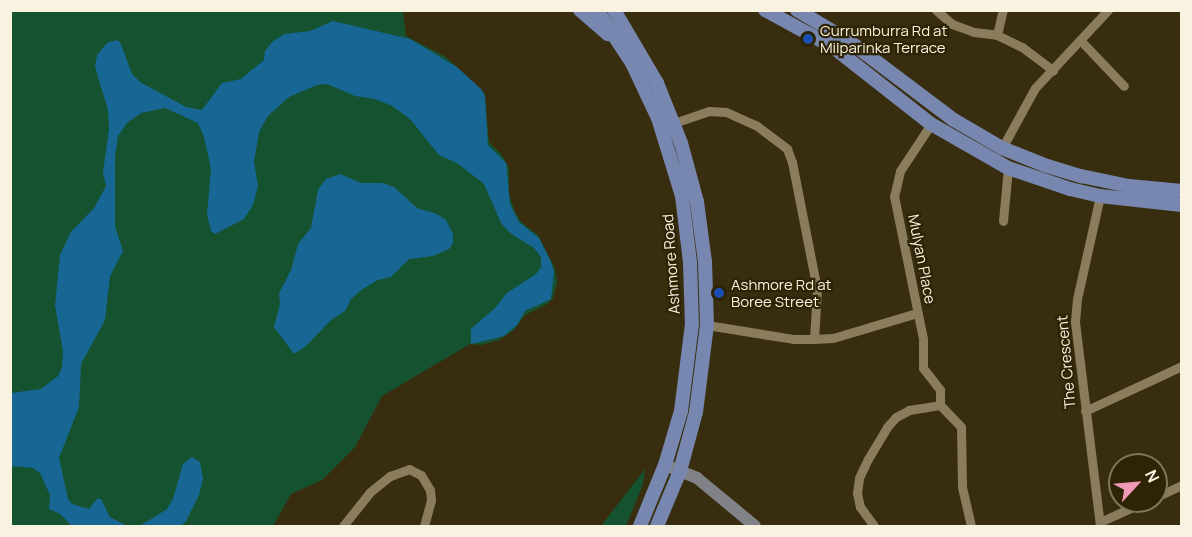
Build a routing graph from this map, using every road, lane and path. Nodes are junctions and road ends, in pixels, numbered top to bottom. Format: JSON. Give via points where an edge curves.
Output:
{"nodes":[{"id":1,"x":580,"y":10,"type":"edge"},
{"id":2,"x":597,"y":10,"type":"edge"},
{"id":3,"x":614,"y":10,"type":"edge"},
{"id":4,"x":765,"y":10,"type":"edge"},
{"id":5,"x":797,"y":10,"type":"edge"},
{"id":6,"x":936,"y":10,"type":"edge"},
{"id":7,"x":1003,"y":10,"type":"edge"},
{"id":8,"x":1108,"y":10,"type":"edge"},
{"id":9,"x":997,"y":35,"type":"junction"},
{"id":10,"x":1081,"y":41,"type":"junction"},
{"id":11,"x":621,"y":45,"type":"junction"},
{"id":12,"x":1053,"y":70,"type":"junction"},
{"id":13,"x":1124,"y":86,"type":"dead end"},
{"id":14,"x":674,"y":123,"type":"junction"},
{"id":15,"x":931,"y":124,"type":"junction"},
{"id":16,"x":1002,"y":148,"type":"junction"},
{"id":17,"x":1008,"y":168,"type":"junction"},
{"id":18,"x":1182,"y":191,"type":"edge"},
{"id":19,"x":1100,"y":196,"type":"junction"},
{"id":20,"x":1182,"y":206,"type":"edge"},
{"id":21,"x":1002,"y":221,"type":"dead end"},
{"id":22,"x":917,"y":313,"type":"junction"},
{"id":23,"x":707,"y":325,"type":"junction"},
{"id":24,"x":814,"y":339,"type":"junction"},
{"id":25,"x":1182,"y":366,"type":"edge"},
{"id":26,"x":940,"y":405,"type":"junction"},
{"id":27,"x":1085,"y":411,"type":"junction"},
{"id":28,"x":665,"y":465,"type":"junction"},
{"id":29,"x":680,"y":471,"type":"junction"},
{"id":30,"x":1182,"y":485,"type":"edge"},
{"id":31,"x":1168,"y":491,"type":"edge"},
{"id":32,"x":1122,"y":513,"type":"edge"},
{"id":33,"x":871,"y":523,"type":"edge"},
{"id":34,"x":1100,"y":524,"type":"edge"},
{"id":35,"x":343,"y":526,"type":"edge"},
{"id":36,"x":424,"y":526,"type":"edge"},
{"id":37,"x":640,"y":526,"type":"edge"},
{"id":38,"x":657,"y":526,"type":"edge"},
{"id":39,"x":755,"y":526,"type":"edge"},
{"id":40,"x":860,"y":526,"type":"edge"},
{"id":41,"x":971,"y":526,"type":"edge"}],
"edges":[{"from":1,"to":11,"type":"main road"},
{"from":2,"to":11,"type":"main road","name":"Ashmore Road"},
{"from":3,"to":14,"type":"main road","name":"Ashmore Road","via":[[644,59]]},
{"from":4,"to":15,"type":"main road","via":[[832,47]]},
{"from":5,"to":16,"type":"main road","via":[[849,41],[954,120]]},
{"from":6,"to":9,"type":"street","via":[[952,24]]},
{"from":7,"to":9,"type":"street"},
{"from":8,"to":10,"type":"street"},
{"from":9,"to":12,"type":"street","via":[[1022,47]]},
{"from":10,"to":12,"type":"street"},
{"from":10,"to":13,"type":"street"},
{"from":11,"to":28,"type":"main road","name":"Ashmore Road","via":[[645,87],[667,142],[688,233],[692,324],[689,356],[681,411]]},
{"from":12,"to":16,"type":"street","via":[[1035,88]]},
{"from":14,"to":23,"type":"main road","name":"Ashmore Road","via":[[697,202],[705,261]]},
{"from":14,"to":24,"type":"street","via":[[709,111],[726,112],[757,126],[787,149],[818,289]]},
{"from":15,"to":17,"type":"main road"},
{"from":15,"to":22,"type":"street","name":"Mulyan Place","via":[[900,171],[894,196]]},
{"from":16,"to":18,"type":"main road","via":[[1081,176]]},
{"from":17,"to":19,"type":"main road"},
{"from":17,"to":21,"type":"street"},
{"from":19,"to":20,"type":"main road"},
{"from":19,"to":27,"type":"street","name":"The Crescent","via":[[1075,311]]},
{"from":22,"to":24,"type":"street","via":[[833,338]]},
{"from":22,"to":26,"type":"street","name":"Mulyan Place","via":[[923,339],[923,368],[940,390]]},
{"from":23,"to":24,"type":"street"},
{"from":23,"to":29,"type":"main road","name":"Ashmore Road","via":[[696,412]]},
{"from":25,"to":27,"type":"street"},
{"from":26,"to":33,"type":"street","via":[[909,410],[887,427],[859,478],[860,507]]},
{"from":26,"to":41,"type":"street","name":"Mulyan Place","via":[[961,427],[962,487]]},
{"from":27,"to":34,"type":"street","name":"The Crescent"},
{"from":28,"to":29,"type":"street"},
{"from":28,"to":37,"type":"main road","name":"Ashmore Road"},
{"from":29,"to":38,"type":"main road","name":"Ashmore Road"},
{"from":29,"to":39,"type":"street","via":[[704,483]]},
{"from":30,"to":31,"type":"street"},
{"from":32,"to":34,"type":"street"},
{"from":33,"to":40,"type":"street"},
{"from":35,"to":36,"type":"street","via":[[370,492],[390,476],[409,469],[421,475],[430,490]]}]}
